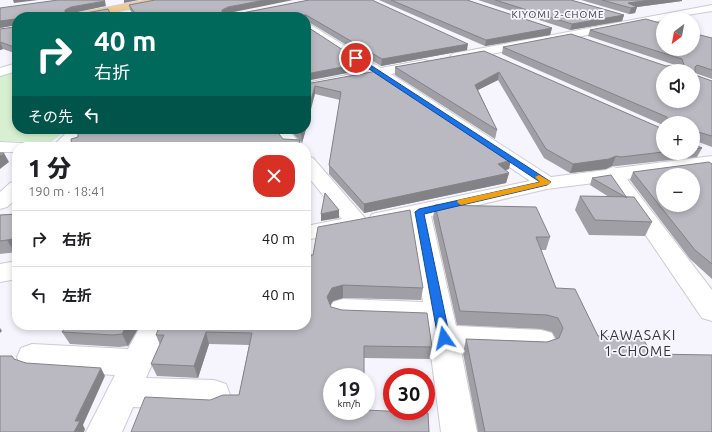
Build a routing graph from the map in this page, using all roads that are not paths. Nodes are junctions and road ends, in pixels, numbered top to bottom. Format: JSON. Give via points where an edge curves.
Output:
{"nodes":[{"id":1,"x":161,"y":0,"type":"edge"},
{"id":2,"x":684,"y":5,"type":"dead end"},
{"id":3,"x":709,"y":9,"type":"edge"},
{"id":4,"x":99,"y":12,"type":"edge"},
{"id":5,"x":619,"y":15,"type":"edge"},
{"id":6,"x":642,"y":21,"type":"junction"},
{"id":7,"x":656,"y":25,"type":"edge"},
{"id":8,"x":311,"y":28,"type":"edge"},
{"id":9,"x":546,"y":28,"type":"edge"},
{"id":10,"x":322,"y":35,"type":"junction"},
{"id":11,"x":568,"y":36,"type":"junction"},
{"id":12,"x":311,"y":37,"type":"edge"},
{"id":13,"x":591,"y":43,"type":"edge"},
{"id":14,"x":470,"y":45,"type":"dead end"},
{"id":15,"x":484,"y":52,"type":"junction"},
{"id":16,"x":506,"y":62,"type":"edge"},
{"id":17,"x":12,"y":68,"type":"edge"},
{"id":18,"x":0,"y":72,"type":"edge"},
{"id":19,"x":379,"y":72,"type":"junction"},
{"id":20,"x":311,"y":86,"type":"edge"},
{"id":21,"x":73,"y":134,"type":"edge"},
{"id":22,"x":283,"y":134,"type":"edge"},
{"id":23,"x":66,"y":142,"type":"edge"},
{"id":24,"x":290,"y":142,"type":"edge"},
{"id":25,"x":0,"y":147,"type":"edge"},
{"id":26,"x":12,"y":148,"type":"edge"},
{"id":27,"x":700,"y":150,"type":"edge"},
{"id":28,"x":712,"y":155,"type":"edge"},
{"id":29,"x":712,"y":162,"type":"edge"},
{"id":30,"x":311,"y":168,"type":"edge"},
{"id":31,"x":613,"y":173,"type":"junction"},
{"id":32,"x":547,"y":182,"type":"junction"},
{"id":33,"x":12,"y":192,"type":"edge"},
{"id":34,"x":0,"y":203,"type":"edge"},
{"id":35,"x":419,"y":212,"type":"junction"},
{"id":36,"x":357,"y":223,"type":"junction"},
{"id":37,"x":311,"y":232,"type":"edge"},
{"id":38,"x":12,"y":271,"type":"edge"},
{"id":39,"x":0,"y":272,"type":"edge"},
{"id":40,"x":709,"y":302,"type":"edge"},
{"id":41,"x":343,"y":310,"type":"edge"},
{"id":42,"x":442,"y":326,"type":"junction"},
{"id":43,"x":154,"y":330,"type":"edge"},
{"id":44,"x":541,"y":342,"type":"edge"},
{"id":45,"x":32,"y":357,"type":"dead end"},
{"id":46,"x":138,"y":363,"type":"junction"},
{"id":47,"x":123,"y":392,"type":"junction"},
{"id":48,"x":214,"y":395,"type":"dead end"},
{"id":49,"x":104,"y":432,"type":"edge"},
{"id":50,"x":459,"y":432,"type":"edge"}],
"edges":[{"from":1,"to":4,"type":"main road"},
{"from":2,"to":3,"type":"street"},
{"from":3,"to":6,"type":"street"},
{"from":5,"to":6,"type":"street"},
{"from":6,"to":7,"type":"street"},
{"from":6,"to":11,"type":"street"},
{"from":8,"to":10,"type":"street"},
{"from":9,"to":11,"type":"street"},
{"from":10,"to":12,"type":"street"},
{"from":10,"to":19,"type":"street"},
{"from":11,"to":13,"type":"street"},
{"from":11,"to":15,"type":"street"},
{"from":14,"to":15,"type":"street"},
{"from":15,"to":16,"type":"street"},
{"from":15,"to":19,"type":"street"},
{"from":17,"to":18,"type":"street"},
{"from":19,"to":20,"type":"street"},
{"from":19,"to":32,"type":"street"},
{"from":21,"to":23,"type":"street"},
{"from":22,"to":24,"type":"street"},
{"from":25,"to":26,"type":"street"},
{"from":27,"to":28,"type":"street"},
{"from":29,"to":31,"type":"street"},
{"from":30,"to":36,"type":"street"},
{"from":31,"to":32,"type":"street"},
{"from":31,"to":40,"type":"street"},
{"from":32,"to":35,"type":"street"},
{"from":33,"to":34,"type":"street"},
{"from":35,"to":36,"type":"street"},
{"from":35,"to":42,"type":"street"},
{"from":36,"to":37,"type":"street"},
{"from":38,"to":39,"type":"street"},
{"from":41,"to":42,"type":"street"},
{"from":42,"to":44,"type":"street"},
{"from":42,"to":50,"type":"street"},
{"from":43,"to":46,"type":"street"},
{"from":45,"to":46,"type":"street"},
{"from":46,"to":47,"type":"street"},
{"from":47,"to":48,"type":"street"},
{"from":47,"to":49,"type":"street"}]}
